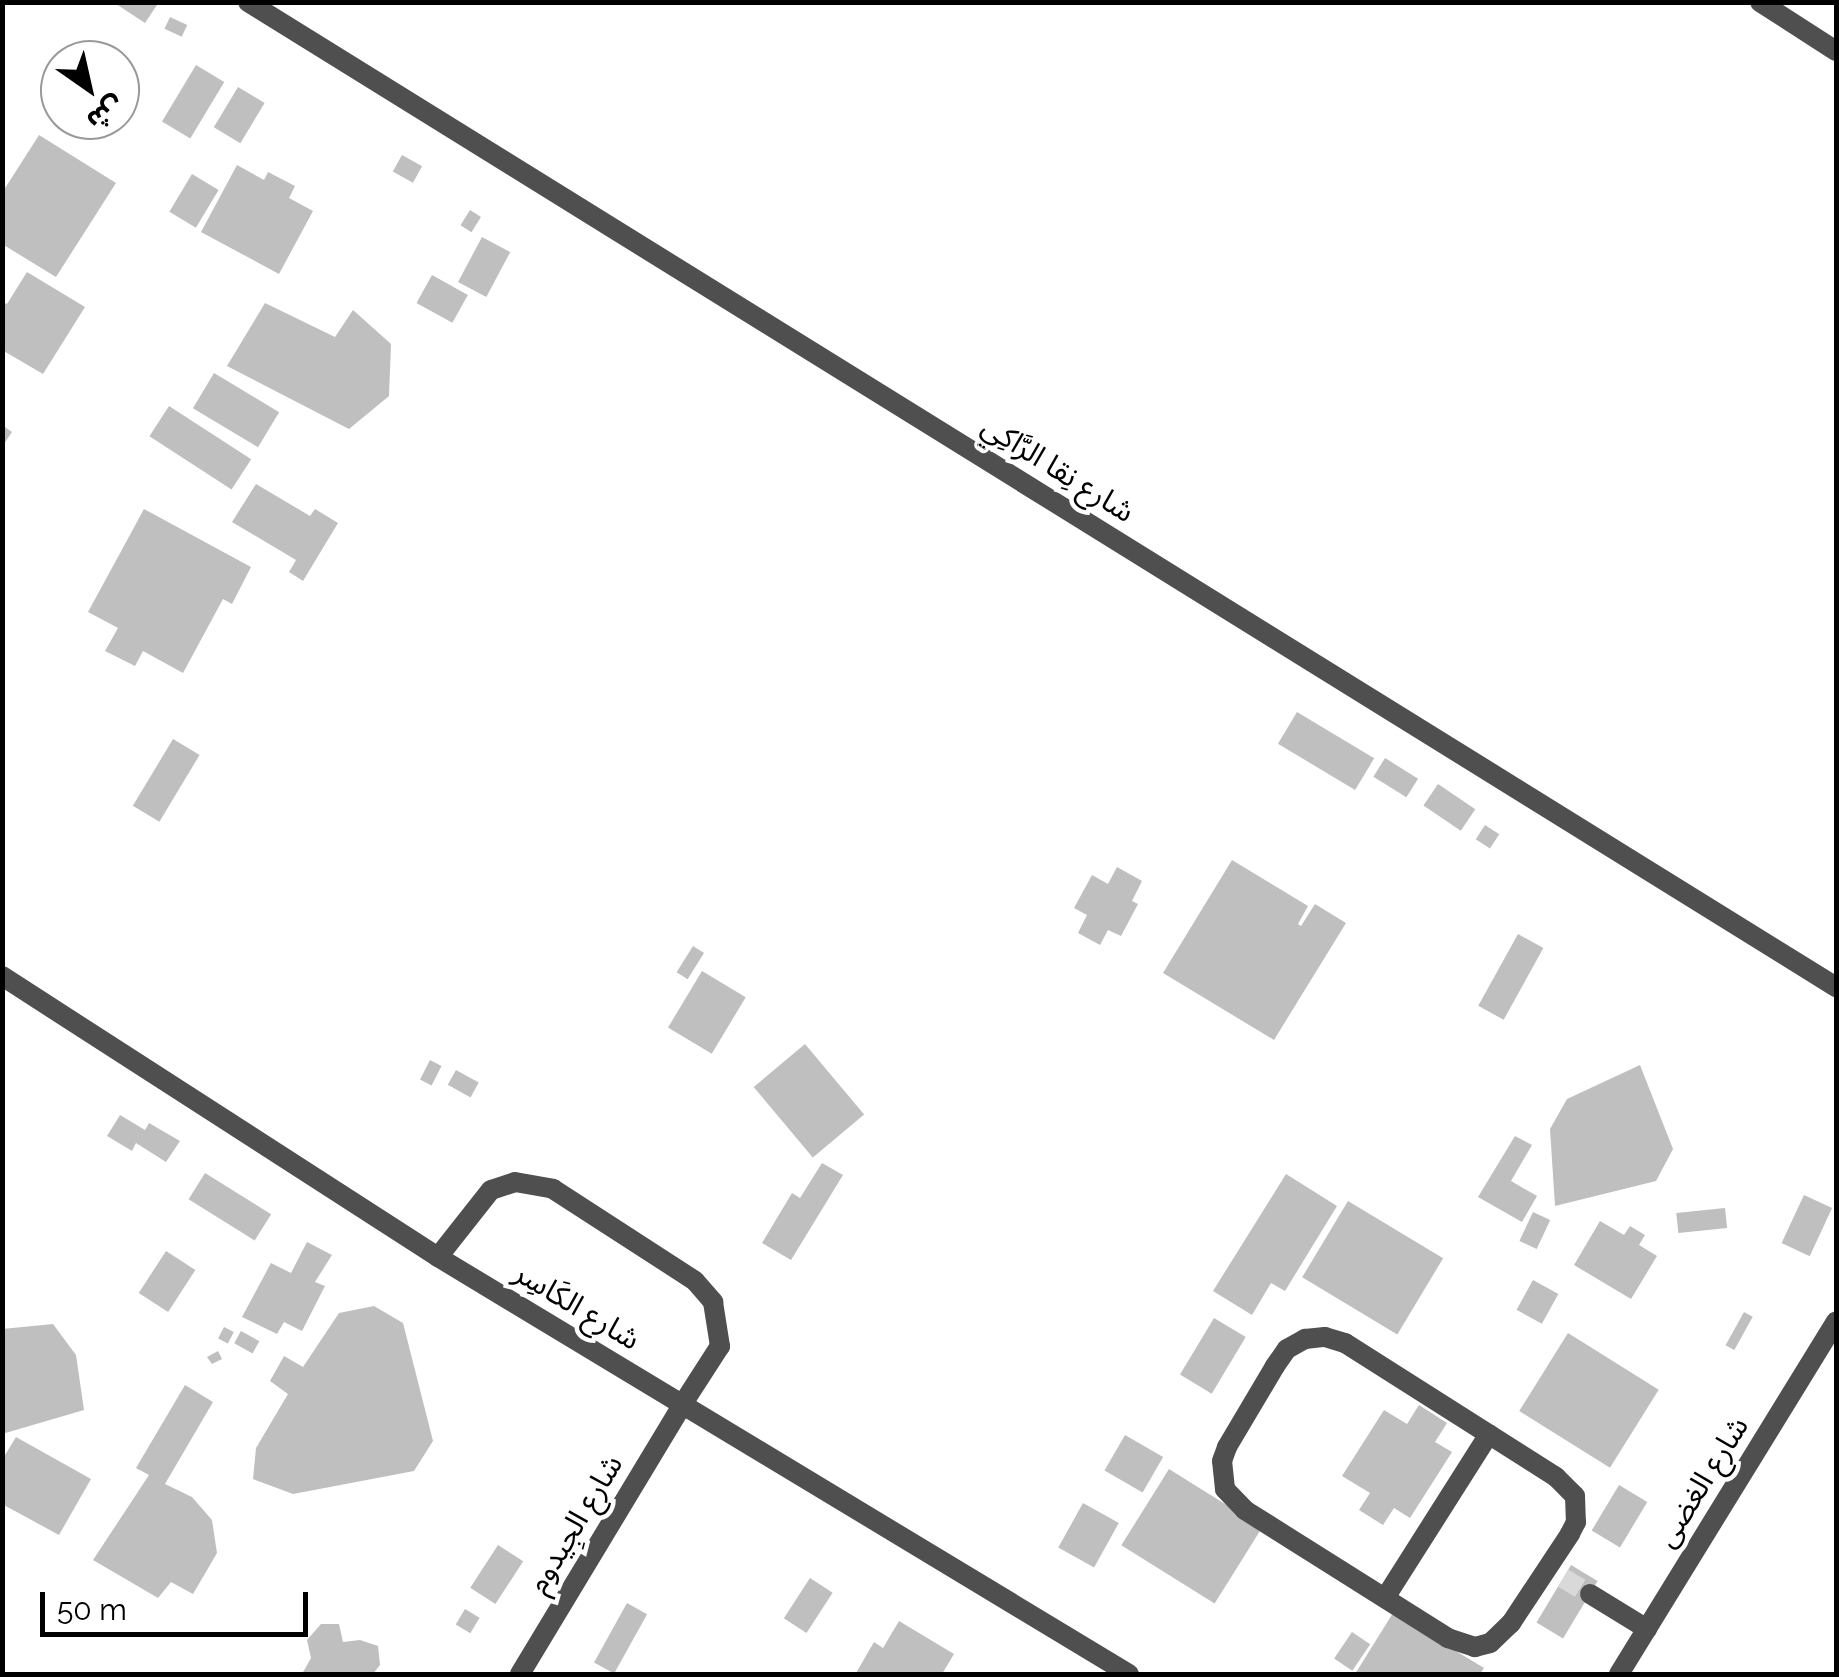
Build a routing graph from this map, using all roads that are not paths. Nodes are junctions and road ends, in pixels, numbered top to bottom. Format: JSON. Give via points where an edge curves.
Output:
{"nodes":[{"id":1,"x":248,"y":2,"type":"edge"},
{"id":2,"x":1760,"y":2,"type":"edge"},
{"id":3,"x":1836,"y":51,"type":"edge"},
{"id":4,"x":2,"y":976,"type":"edge"},
{"id":5,"x":1836,"y":987,"type":"edge"},
{"id":6,"x":438,"y":1257,"type":"junction"},
{"id":7,"x":1836,"y":1321,"type":"edge"},
{"id":8,"x":682,"y":1404,"type":"junction"},
{"id":9,"x":1489,"y":1434,"type":"junction"},
{"id":10,"x":1590,"y":1594,"type":"tunnel mouth"},
{"id":11,"x":1385,"y":1598,"type":"junction"},
{"id":12,"x":1647,"y":1629,"type":"junction"},
{"id":13,"x":520,"y":1674,"type":"edge"},
{"id":14,"x":1129,"y":1674,"type":"edge"},
{"id":15,"x":1619,"y":1674,"type":"edge"}],
"edges":[{"from":1,"to":5,"type":"street","name":"شارع نِقا الرَّاكِي"},
{"from":2,"to":3,"type":"street"},
{"from":4,"to":6,"type":"street","name":"شارع الكَاسِر"},
{"from":6,"to":8,"type":"street","name":"شارع الكَاسِر"},
{"from":6,"to":8,"type":"street","name":"شارع الجِيدوم","via":[[491,1190],[515,1182],[554,1189],[695,1281],[713,1302],[720,1346]]},
{"from":7,"to":12,"type":"street","name":"شارع الغضى"},
{"from":8,"to":13,"type":"street","name":"شارع الجِيدوم"},
{"from":8,"to":14,"type":"street","name":"شارع الكَاسِر"},
{"from":9,"to":11,"type":"street"},
{"from":9,"to":11,"type":"street","via":[[1575,1496],[1576,1522],[1556,1574],[1502,1635],[1476,1647],[1448,1638]]},
{"from":9,"to":11,"type":"street","via":[[1325,1337],[1305,1339],[1275,1366],[1227,1447],[1225,1489],[1245,1510]]},
{"from":10,"to":12,"type":"street"},
{"from":12,"to":15,"type":"street","name":"شارع الغضى"}]}
